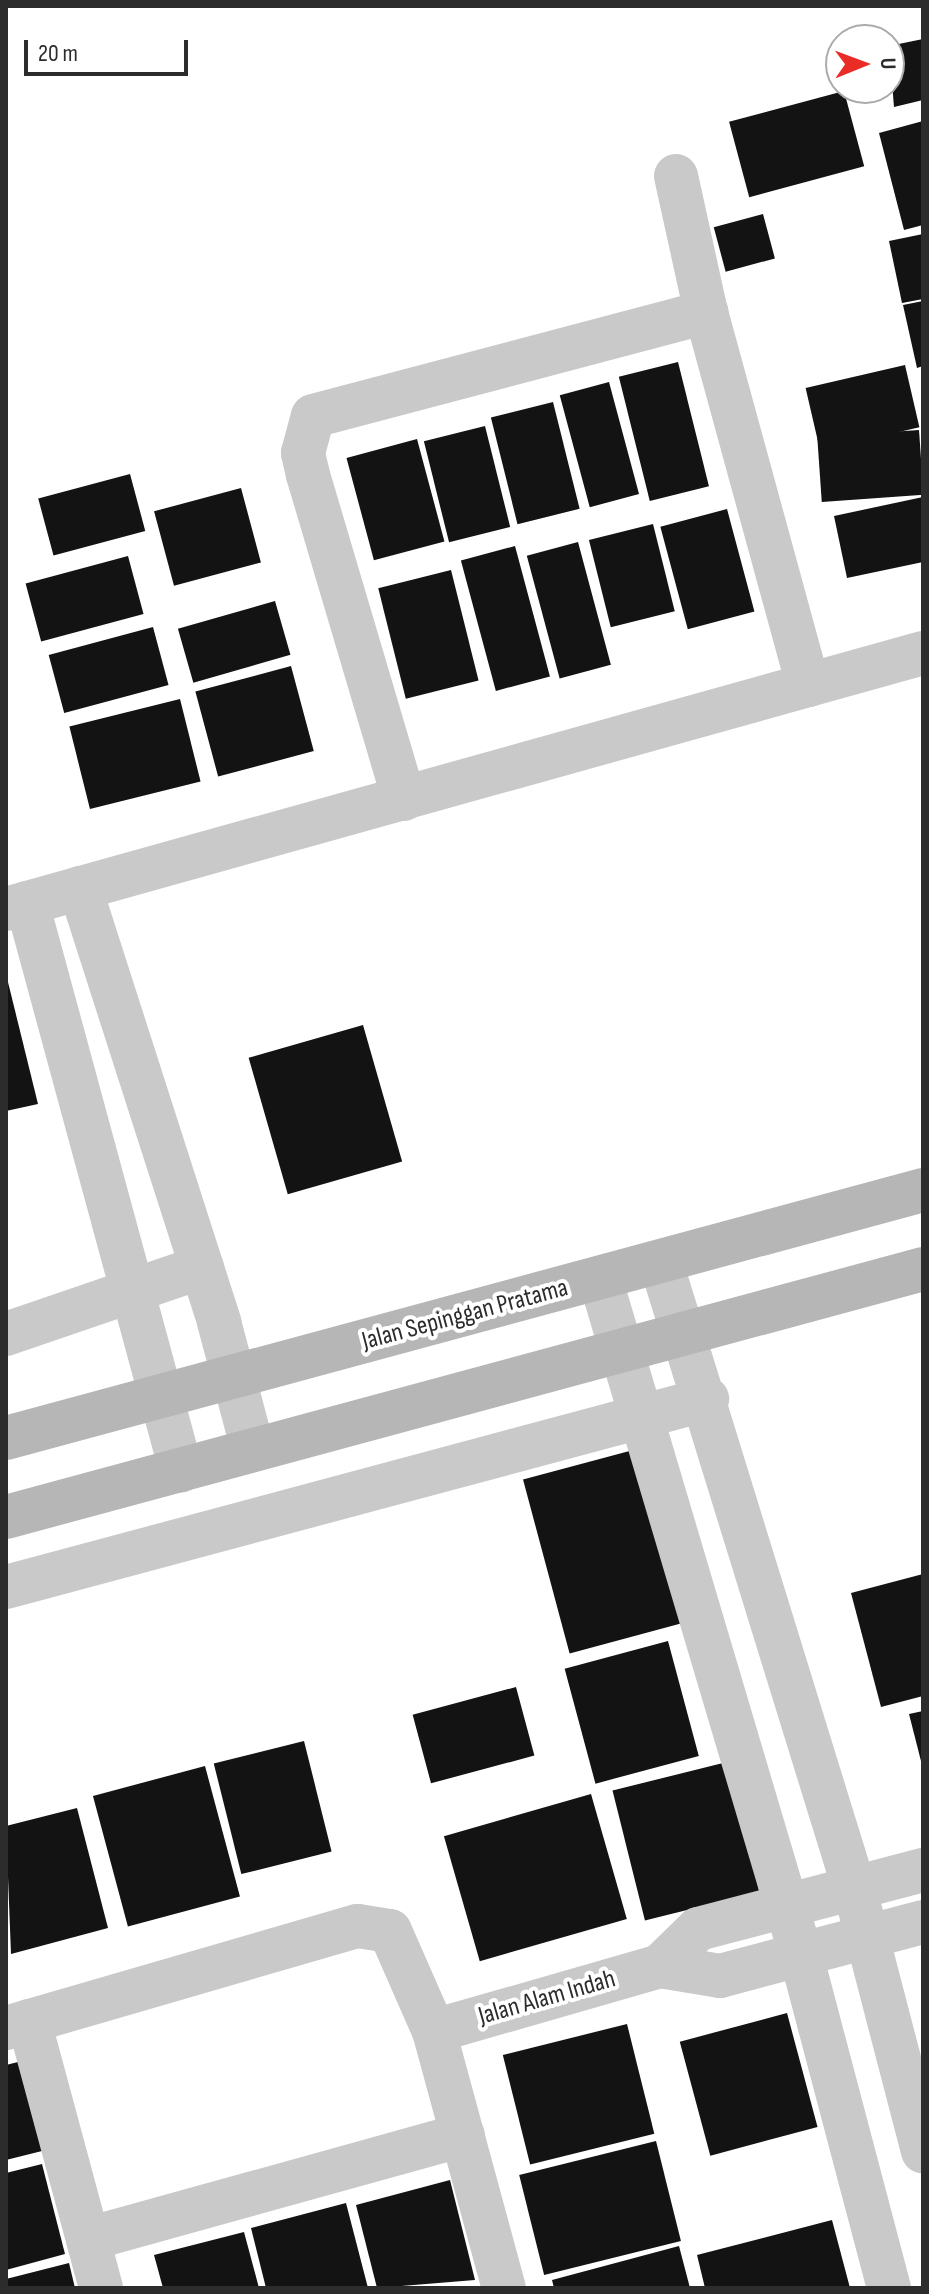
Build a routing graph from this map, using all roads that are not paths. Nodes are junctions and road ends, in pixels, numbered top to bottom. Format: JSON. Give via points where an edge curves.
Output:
{"nodes":[{"id":1,"x":676,"y":176,"type":"dead end"},
{"id":2,"x":706,"y":312,"type":"junction"},
{"id":3,"x":923,"y":653,"type":"edge"},
{"id":4,"x":808,"y":685,"type":"junction"},
{"id":5,"x":404,"y":799,"type":"junction"},
{"id":6,"x":80,"y":888,"type":"junction"},
{"id":7,"x":16,"y":906,"type":"edge"},
{"id":8,"x":923,"y":1190,"type":"edge"},
{"id":9,"x":661,"y":1263,"type":"junction"},
{"id":10,"x":202,"y":1267,"type":"junction"},
{"id":11,"x":923,"y":1269,"type":"edge"},
{"id":12,"x":600,"y":1278,"type":"junction"},
{"id":13,"x":130,"y":1290,"type":"junction"},
{"id":14,"x":6,"y":1334,"type":"edge"},
{"id":15,"x":688,"y":1336,"type":"junction"},
{"id":16,"x":624,"y":1349,"type":"junction"},
{"id":17,"x":233,"y":1378,"type":"junction"},
{"id":18,"x":162,"y":1394,"type":"junction"},
{"id":19,"x":707,"y":1399,"type":"junction"},
{"id":20,"x":642,"y":1415,"type":"junction"},
{"id":21,"x":6,"y":1438,"type":"edge"},
{"id":22,"x":253,"y":1450,"type":"junction"},
{"id":23,"x":181,"y":1470,"type":"junction"},
{"id":24,"x":6,"y":1517,"type":"edge"},
{"id":25,"x":6,"y":1587,"type":"edge"},
{"id":26,"x":923,"y":1870,"type":"edge"},
{"id":27,"x":856,"y":1894,"type":"junction"},
{"id":28,"x":786,"y":1909,"type":"junction"},
{"id":29,"x":923,"y":1922,"type":"edge"},
{"id":30,"x":866,"y":1937,"type":"junction"},
{"id":31,"x":801,"y":1955,"type":"junction"},
{"id":32,"x":660,"y":1966,"type":"junction"},
{"id":33,"x":18,"y":2025,"type":"edge"},
{"id":34,"x":434,"y":2031,"type":"junction"},
{"id":35,"x":463,"y":2135,"type":"junction"},
{"id":36,"x":923,"y":2151,"type":"edge"},
{"id":37,"x":88,"y":2239,"type":"junction"},
{"id":38,"x":101,"y":2288,"type":"edge"},
{"id":39,"x":504,"y":2288,"type":"edge"},
{"id":40,"x":889,"y":2288,"type":"edge"}],
"edges":[{"from":1,"to":2,"type":"street"},
{"from":2,"to":4,"type":"street"},
{"from":2,"to":5,"type":"street","via":[[313,416],[303,453],[308,475]]},
{"from":3,"to":4,"type":"street"},
{"from":4,"to":5,"type":"street"},
{"from":5,"to":6,"type":"street"},
{"from":6,"to":7,"type":"street"},
{"from":6,"to":10,"type":"street"},
{"from":7,"to":13,"type":"street"},
{"from":8,"to":9,"type":"street","name":"Jalan Sepinggan Pratama"},
{"from":9,"to":12,"type":"street","name":"Jalan Sepinggan Pratama"},
{"from":9,"to":15,"type":"street"},
{"from":10,"to":13,"type":"street"},
{"from":10,"to":17,"type":"street"},
{"from":11,"to":15,"type":"street"},
{"from":12,"to":16,"type":"street"},
{"from":12,"to":17,"type":"street","name":"Jalan Sepinggan Pratama"},
{"from":13,"to":14,"type":"street"},
{"from":13,"to":18,"type":"street"},
{"from":15,"to":16,"type":"street"},
{"from":15,"to":19,"type":"street"},
{"from":16,"to":20,"type":"street"},
{"from":16,"to":22,"type":"street"},
{"from":17,"to":18,"type":"street","name":"Jalan Sepinggan Pratama"},
{"from":17,"to":22,"type":"street"},
{"from":18,"to":21,"type":"street","name":"Jalan Sepinggan Pratama"},
{"from":18,"to":23,"type":"street"},
{"from":19,"to":20,"type":"street"},
{"from":19,"to":27,"type":"street"},
{"from":20,"to":25,"type":"street"},
{"from":20,"to":28,"type":"street"},
{"from":22,"to":23,"type":"street"},
{"from":23,"to":24,"type":"street"},
{"from":26,"to":27,"type":"street"},
{"from":27,"to":28,"type":"street"},
{"from":27,"to":30,"type":"street"},
{"from":28,"to":31,"type":"street"},
{"from":28,"to":32,"type":"street","via":[[698,1929]]},
{"from":29,"to":30,"type":"street"},
{"from":30,"to":31,"type":"street"},
{"from":30,"to":36,"type":"street"},
{"from":31,"to":32,"type":"street","via":[[713,1977]]},
{"from":31,"to":40,"type":"street"},
{"from":32,"to":34,"type":"street","name":"Jalan Alam Indah"},
{"from":33,"to":34,"type":"street","via":[[378,1926],[401,1945]]},
{"from":33,"to":37,"type":"street"},
{"from":34,"to":35,"type":"street"},
{"from":35,"to":37,"type":"street"},
{"from":35,"to":39,"type":"street"},
{"from":37,"to":38,"type":"street"}]}
